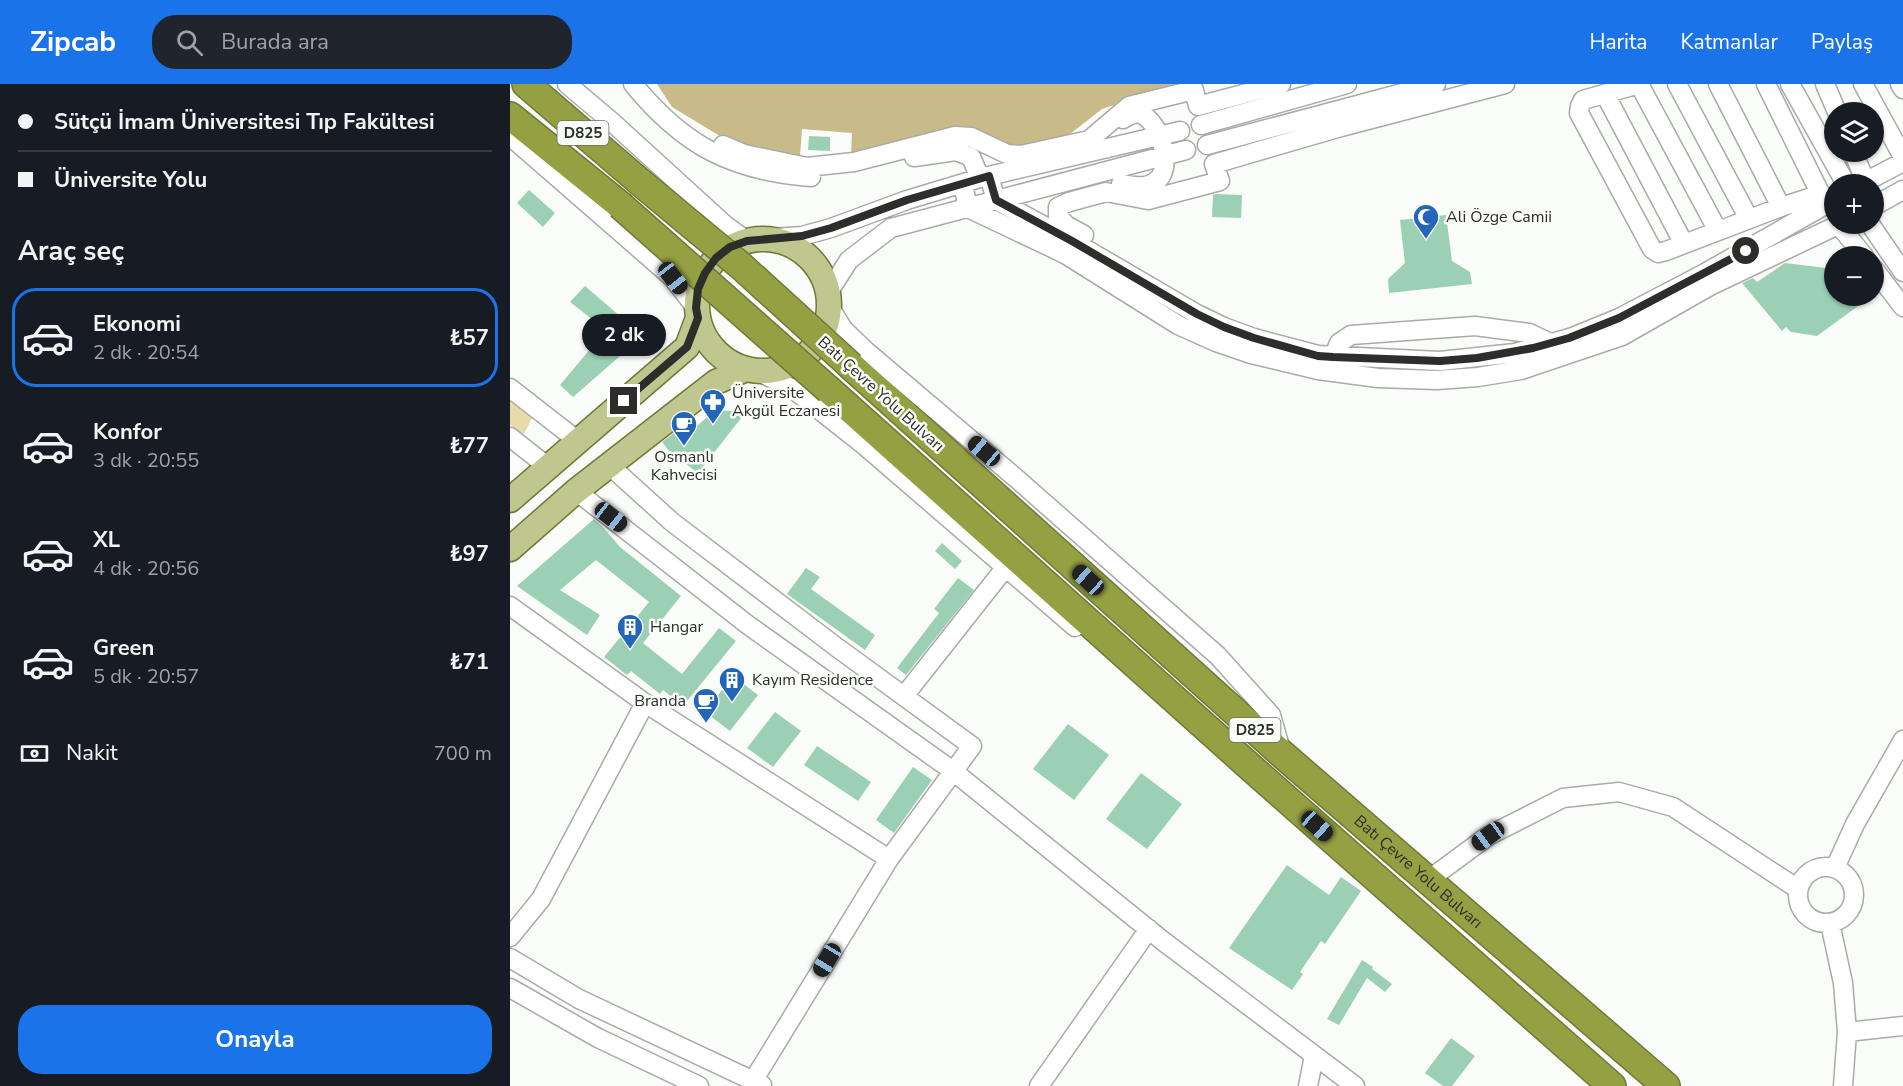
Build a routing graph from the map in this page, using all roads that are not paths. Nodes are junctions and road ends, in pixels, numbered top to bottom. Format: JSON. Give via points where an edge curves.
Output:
{"nodes":[{"id":1,"x":526,"y":84,"type":"edge"},
{"id":2,"x":567,"y":84,"type":"edge"},
{"id":3,"x":633,"y":84,"type":"edge"},
{"id":4,"x":1281,"y":84,"type":"edge"},
{"id":5,"x":1347,"y":84,"type":"edge"},
{"id":6,"x":1436,"y":84,"type":"edge"},
{"id":7,"x":1505,"y":84,"type":"edge"},
{"id":8,"x":1639,"y":84,"type":"edge"},
{"id":9,"x":1677,"y":84,"type":"edge"},
{"id":10,"x":1718,"y":84,"type":"edge"},
{"id":11,"x":1755,"y":84,"type":"edge"},
{"id":12,"x":1766,"y":84,"type":"edge"},
{"id":13,"x":1790,"y":84,"type":"edge"},
{"id":14,"x":1825,"y":84,"type":"edge"},
{"id":15,"x":1863,"y":84,"type":"edge"},
{"id":16,"x":1900,"y":84,"type":"edge"},
{"id":17,"x":1903,"y":89,"type":"edge"},
{"id":18,"x":1605,"y":94,"type":"junction"},
{"id":19,"x":1833,"y":102,"type":"edge"},
{"id":20,"x":510,"y":116,"type":"edge"},
{"id":21,"x":1201,"y":125,"type":"dead end"},
{"id":22,"x":1180,"y":130,"type":"dead end"},
{"id":23,"x":510,"y":136,"type":"edge"},
{"id":24,"x":1158,"y":136,"type":"junction"},
{"id":25,"x":723,"y":145,"type":"dead end"},
{"id":26,"x":1207,"y":145,"type":"dead end"},
{"id":27,"x":1186,"y":150,"type":"dead end"},
{"id":28,"x":1081,"y":154,"type":"junction"},
{"id":29,"x":1165,"y":156,"type":"junction"},
{"id":30,"x":1903,"y":159,"type":"edge"},
{"id":31,"x":1840,"y":174,"type":"edge"},
{"id":32,"x":1879,"y":174,"type":"edge"},
{"id":33,"x":977,"y":180,"type":"junction"},
{"id":34,"x":1804,"y":181,"type":"dead end"},
{"id":35,"x":1903,"y":190,"type":"edge"},
{"id":36,"x":1824,"y":194,"type":"edge"},
{"id":37,"x":996,"y":200,"type":"junction"},
{"id":38,"x":1884,"y":200,"type":"edge"},
{"id":39,"x":1824,"y":204,"type":"edge"},
{"id":40,"x":1781,"y":207,"type":"junction"},
{"id":41,"x":1824,"y":207,"type":"edge"},
{"id":42,"x":968,"y":208,"type":"junction"},
{"id":43,"x":1749,"y":219,"type":"junction"},
{"id":44,"x":1718,"y":231,"type":"junction"},
{"id":45,"x":1824,"y":231,"type":"edge"},
{"id":46,"x":1847,"y":234,"type":"edge"},
{"id":47,"x":1877,"y":234,"type":"edge"},
{"id":48,"x":753,"y":240,"type":"junction"},
{"id":49,"x":1684,"y":244,"type":"junction"},
{"id":50,"x":1856,"y":246,"type":"edge"},
{"id":51,"x":1903,"y":272,"type":"edge"},
{"id":52,"x":1884,"y":282,"type":"edge"},
{"id":53,"x":1167,"y":287,"type":"dead end"},
{"id":54,"x":829,"y":299,"type":"junction"},
{"id":55,"x":1903,"y":307,"type":"edge"},
{"id":56,"x":697,"y":313,"type":"junction"},
{"id":57,"x":1550,"y":344,"type":"junction"},
{"id":58,"x":1331,"y":364,"type":"junction"},
{"id":59,"x":752,"y":370,"type":"junction"},
{"id":60,"x":510,"y":388,"type":"edge"},
{"id":61,"x":510,"y":437,"type":"edge"},
{"id":62,"x":578,"y":441,"type":"junction"},
{"id":63,"x":609,"y":465,"type":"junction"},
{"id":64,"x":548,"y":467,"type":"junction"},
{"id":65,"x":576,"y":490,"type":"junction"},
{"id":66,"x":510,"y":500,"type":"edge"},
{"id":67,"x":510,"y":549,"type":"edge"},
{"id":68,"x":1005,"y":568,"type":"junction"},
{"id":69,"x":510,"y":606,"type":"edge"},
{"id":70,"x":904,"y":696,"type":"junction"},
{"id":71,"x":645,"y":703,"type":"junction"},
{"id":72,"x":1903,"y":740,"type":"edge"},
{"id":73,"x":1283,"y":755,"type":"junction"},
{"id":74,"x":1248,"y":765,"type":"junction"},
{"id":75,"x":953,"y":771,"type":"junction"},
{"id":76,"x":889,"y":859,"type":"junction"},
{"id":77,"x":1835,"y":868,"type":"junction"},
{"id":78,"x":1427,"y":881,"type":"junction"},
{"id":79,"x":1798,"y":889,"type":"junction"},
{"id":80,"x":1830,"y":923,"type":"junction"},
{"id":81,"x":1149,"y":929,"type":"junction"},
{"id":82,"x":510,"y":937,"type":"edge"},
{"id":83,"x":510,"y":958,"type":"edge"},
{"id":84,"x":510,"y":988,"type":"edge"},
{"id":85,"x":1903,"y":1026,"type":"edge"},
{"id":86,"x":1847,"y":1032,"type":"junction"},
{"id":87,"x":1314,"y":1056,"type":"junction"},
{"id":88,"x":758,"y":1083,"type":"edge"},
{"id":89,"x":699,"y":1086,"type":"edge"},
{"id":90,"x":1039,"y":1086,"type":"edge"},
{"id":91,"x":1308,"y":1086,"type":"edge"},
{"id":92,"x":1355,"y":1086,"type":"edge"},
{"id":93,"x":1612,"y":1086,"type":"edge"},
{"id":94,"x":1666,"y":1086,"type":"edge"},
{"id":95,"x":1843,"y":1086,"type":"edge"}],
"edges":[{"from":1,"to":73,"type":"highway","name":"Batı Çevre Yolu Bulvarı","number":"D825","bridge":true,"via":[[741,266]]},
{"from":2,"to":48,"type":"street","via":[[725,225]]},
{"from":3,"to":33,"type":"street","via":[[681,133],[743,166],[814,178],[847,175],[922,154],[956,150],[971,157]]},
{"from":4,"to":25,"type":"street","via":[[1198,106],[1194,90],[1129,106],[1089,140],[1021,155],[1006,154],[971,137],[955,136],[854,162],[807,167]]},
{"from":5,"to":21,"type":"street"},
{"from":6,"to":26,"type":"street"},
{"from":7,"to":53,"type":"street","via":[[1214,164],[1220,181],[1148,200],[1106,192],[1058,207],[1058,216],[1066,225]]},
{"from":8,"to":18,"type":"street"},
{"from":8,"to":44,"type":"street"},
{"from":9,"to":43,"type":"street"},
{"from":10,"to":40,"type":"street"},
{"from":11,"to":34,"type":"street"},
{"from":12,"to":36,"type":"street"},
{"from":13,"to":31,"type":"street"},
{"from":14,"to":19,"type":"street"},
{"from":15,"to":30,"type":"street"},
{"from":16,"to":17,"type":"street"},
{"from":18,"to":49,"type":"street"},
{"from":18,"to":49,"type":"street","via":[[1583,100],[1579,113],[1652,249],[1658,253]]},
{"from":20,"to":74,"type":"highway","name":"Batı Çevre Yolu Bulvarı","number":"D825","bridge":true,"via":[[620,205]]},
{"from":22,"to":24,"type":"street"},
{"from":23,"to":56,"type":"street","via":[[673,278]]},
{"from":24,"to":28,"type":"street"},
{"from":24,"to":28,"type":"street","via":[[1145,116],[1131,114]]},
{"from":24,"to":29,"type":"street"},
{"from":27,"to":29,"type":"street"},
{"from":28,"to":33,"type":"street"},
{"from":29,"to":37,"type":"street"},
{"from":30,"to":32,"type":"street"},
{"from":33,"to":37,"type":"street"},
{"from":33,"to":42,"type":"street"},
{"from":33,"to":48,"type":"street","via":[[802,236]]},
{"from":35,"to":38,"type":"street"},
{"from":37,"to":42,"type":"street"},
{"from":37,"to":58,"type":"street","via":[[1197,314]]},
{"from":39,"to":40,"type":"street"},
{"from":40,"to":43,"type":"street"},
{"from":41,"to":57,"type":"street","via":[[1619,318]]},
{"from":42,"to":54,"type":"street","via":[[891,228],[849,260]]},
{"from":42,"to":58,"type":"street","via":[[1065,254],[1178,325],[1216,342],[1251,354]]},
{"from":43,"to":44,"type":"street"},
{"from":44,"to":49,"type":"street"},
{"from":45,"to":58,"type":"street","via":[[1710,286],[1622,336],[1521,370],[1437,380],[1378,378]]},
{"from":46,"to":50,"type":"street"},
{"from":47,"to":51,"type":"street"},
{"from":48,"to":54,"type":"main road","via":[[778,241],[811,259],[822,275]]},
{"from":48,"to":56,"type":"main road","via":[[730,247],[710,265],[698,289]]},
{"from":52,"to":55,"type":"street"},
{"from":54,"to":59,"type":"main road","via":[[825,328],[815,346],[799,361],[779,370]]},
{"from":54,"to":73,"type":"street","via":[[843,329],[866,351],[1218,656],[1271,716]]},
{"from":56,"to":59,"type":"main road","via":[[702,333],[720,356]]},
{"from":56,"to":62,"type":"main road","via":[[687,347]]},
{"from":57,"to":58,"type":"street","via":[[1515,353],[1440,361]]},
{"from":57,"to":58,"type":"street","via":[[1529,333],[1475,326],[1351,335],[1339,343]]},
{"from":59,"to":63,"type":"main road","via":[[716,382]]},
{"from":59,"to":68,"type":"street","via":[[793,389],[889,465]]},
{"from":60,"to":62,"type":"street"},
{"from":61,"to":64,"type":"street"},
{"from":62,"to":64,"type":"main road"},
{"from":63,"to":65,"type":"main road"},
{"from":63,"to":70,"type":"street","via":[[672,522]]},
{"from":64,"to":66,"type":"main road"},
{"from":65,"to":67,"type":"main road"},
{"from":65,"to":75,"type":"street","via":[[748,625]]},
{"from":68,"to":70,"type":"street"},
{"from":68,"to":74,"type":"street","via":[[1218,752]]},
{"from":69,"to":71,"type":"street"},
{"from":70,"to":75,"type":"street","via":[[972,746]]},
{"from":71,"to":76,"type":"street"},
{"from":71,"to":82,"type":"street","via":[[540,899]]},
{"from":72,"to":77,"type":"street"},
{"from":73,"to":78,"type":"highway","name":"Batı Çevre Yolu Bulvarı","number":"D825"},
{"from":74,"to":93,"type":"highway","name":"Batı Çevre Yolu Bulvarı","number":"D825"},
{"from":75,"to":76,"type":"street"},
{"from":75,"to":81,"type":"street"},
{"from":76,"to":88,"type":"street"},
{"from":77,"to":79,"type":"street","via":[[1826,866],[1807,873]]},
{"from":77,"to":80,"type":"street","via":[[1850,880],[1854,899],[1846,915]]},
{"from":78,"to":79,"type":"street","via":[[1488,836],[1563,798],[1618,792],[1673,807]]},
{"from":78,"to":94,"type":"highway","name":"Batı Çevre Yolu Bulvarı","number":"D825"},
{"from":79,"to":80,"type":"street","via":[[1797,898],[1805,915]]},
{"from":80,"to":86,"type":"street","via":[[1844,983]]},
{"from":81,"to":87,"type":"street"},
{"from":81,"to":90,"type":"street"},
{"from":83,"to":88,"type":"street","via":[[579,999]]},
{"from":84,"to":89,"type":"street","via":[[598,1038]]},
{"from":85,"to":86,"type":"street"},
{"from":86,"to":95,"type":"street"},
{"from":87,"to":91,"type":"street"},
{"from":87,"to":92,"type":"street"}]}
